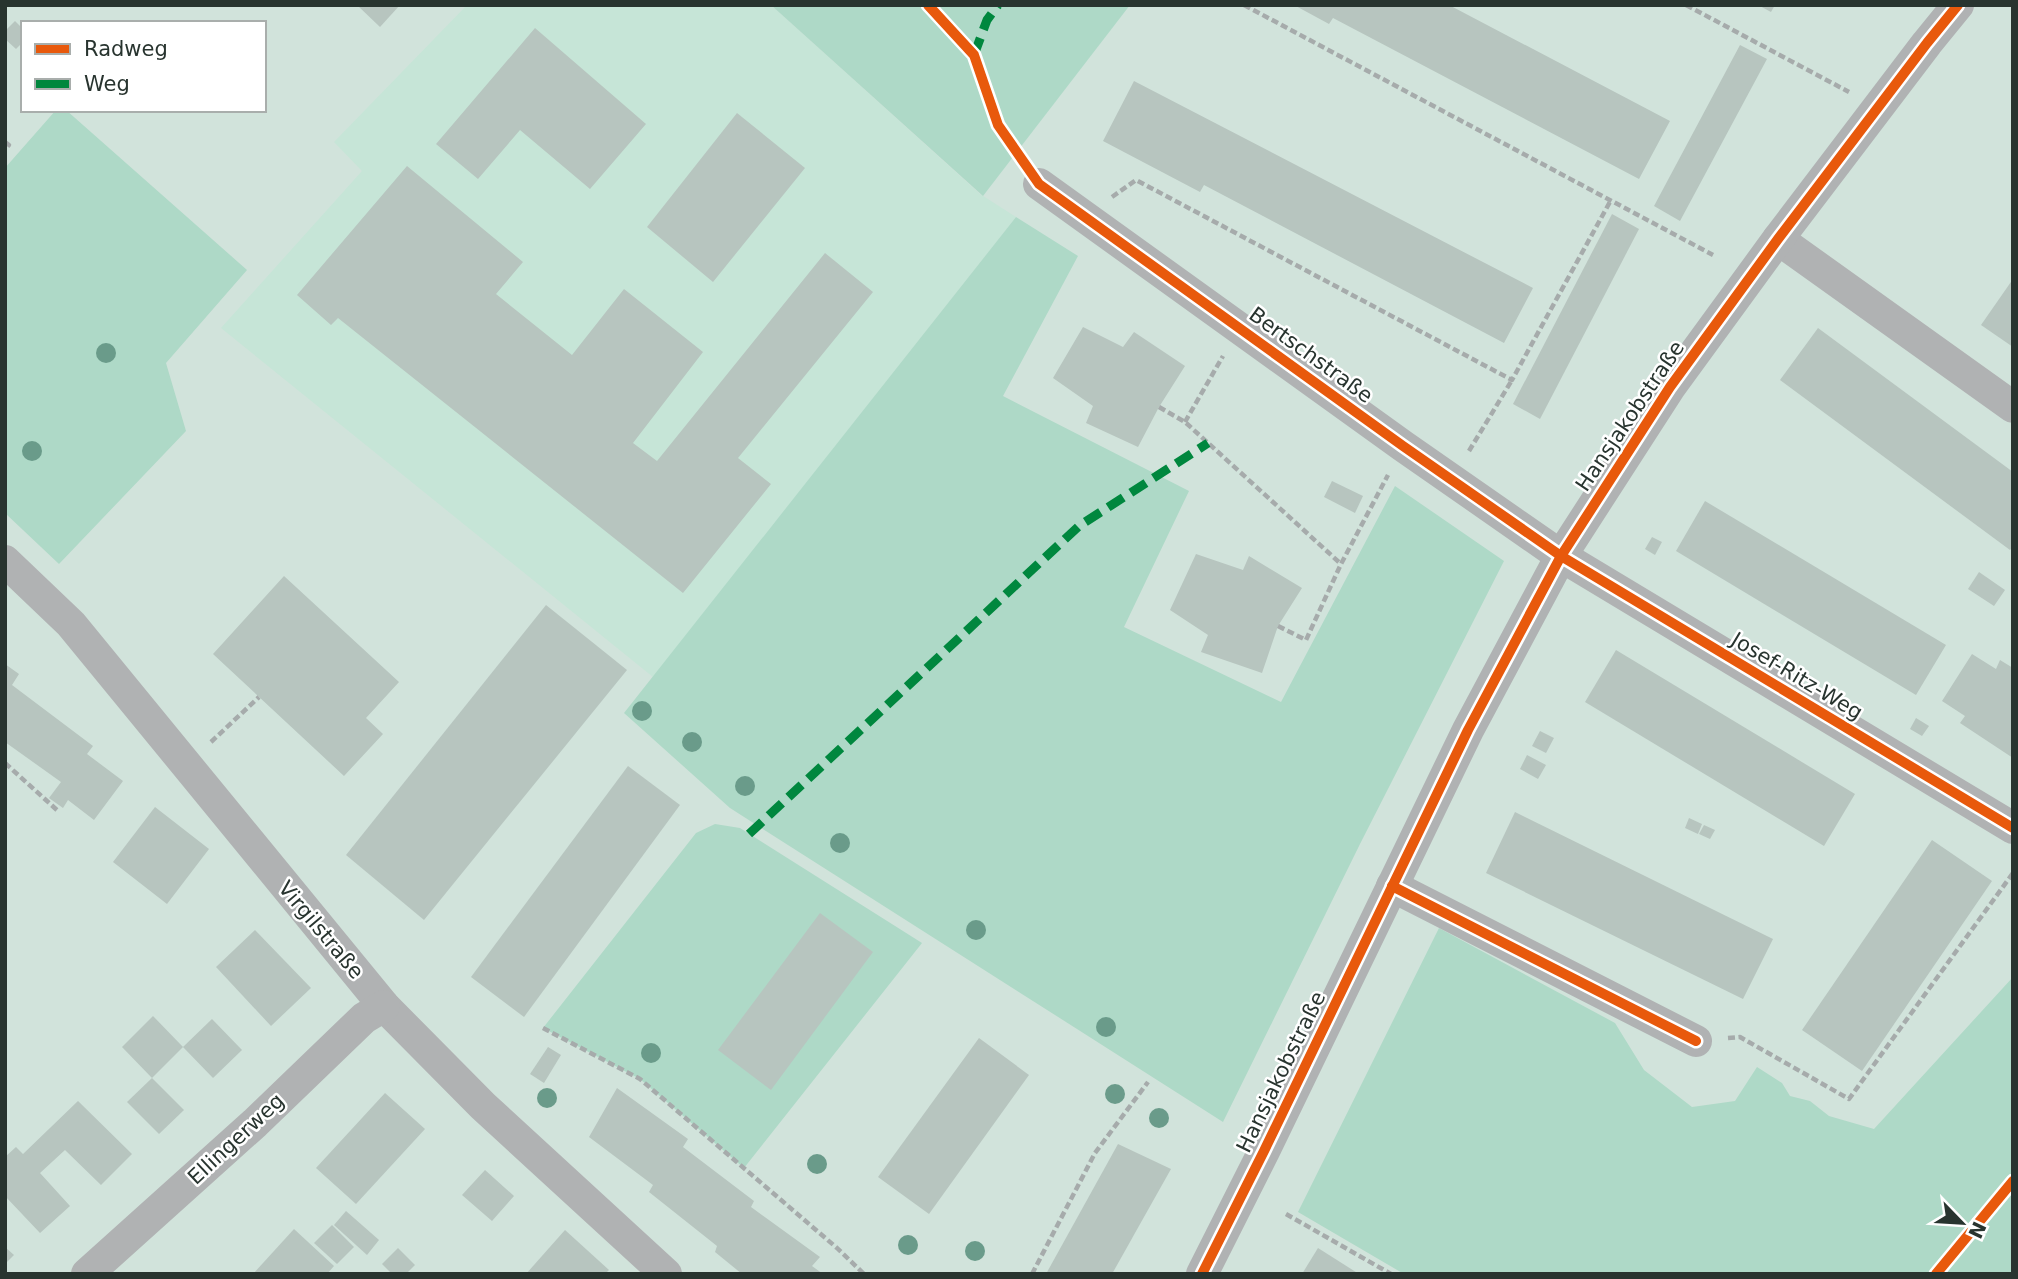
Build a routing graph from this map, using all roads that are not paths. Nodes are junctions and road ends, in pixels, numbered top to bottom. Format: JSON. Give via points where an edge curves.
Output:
{"nodes":[{"id":1,"x":1958,"y":5,"type":"edge"},
{"id":2,"x":1039,"y":184,"type":"dead end"},
{"id":3,"x":1778,"y":239,"type":"junction"},
{"id":4,"x":2013,"y":407,"type":"edge"},
{"id":5,"x":1561,"y":556,"type":"junction"},
{"id":6,"x":5,"y":561,"type":"edge"},
{"id":7,"x":2013,"y":828,"type":"edge"},
{"id":8,"x":1392,"y":886,"type":"junction"},
{"id":9,"x":384,"y":1006,"type":"junction"},
{"id":10,"x":1696,"y":1041,"type":"road end"},
{"id":11,"x":87,"y":1274,"type":"edge"},
{"id":12,"x":666,"y":1274,"type":"edge"},
{"id":13,"x":1202,"y":1274,"type":"edge"}],
"edges":[{"from":1,"to":3,"type":"street","name":"Hansjakobstraße"},
{"from":2,"to":5,"type":"street","name":"Bertschstraße"},
{"from":3,"to":4,"type":"street"},
{"from":3,"to":5,"type":"street","name":"Hansjakobstraße","via":[[1670,387]]},
{"from":5,"to":7,"type":"street","name":"Josef-Ritz-Weg"},
{"from":5,"to":8,"type":"street","name":"Hansjakobstraße"},
{"from":6,"to":9,"type":"street","name":"Virgilstraße","via":[[71,624]]},
{"from":8,"to":10,"type":"street"},
{"from":8,"to":13,"type":"street","name":"Hansjakobstraße"},
{"from":9,"to":11,"type":"street","name":"Ellingerweg","via":[[364,1018]]},
{"from":9,"to":12,"type":"street","name":"Virgilstraße","via":[[483,1106]]}]}
